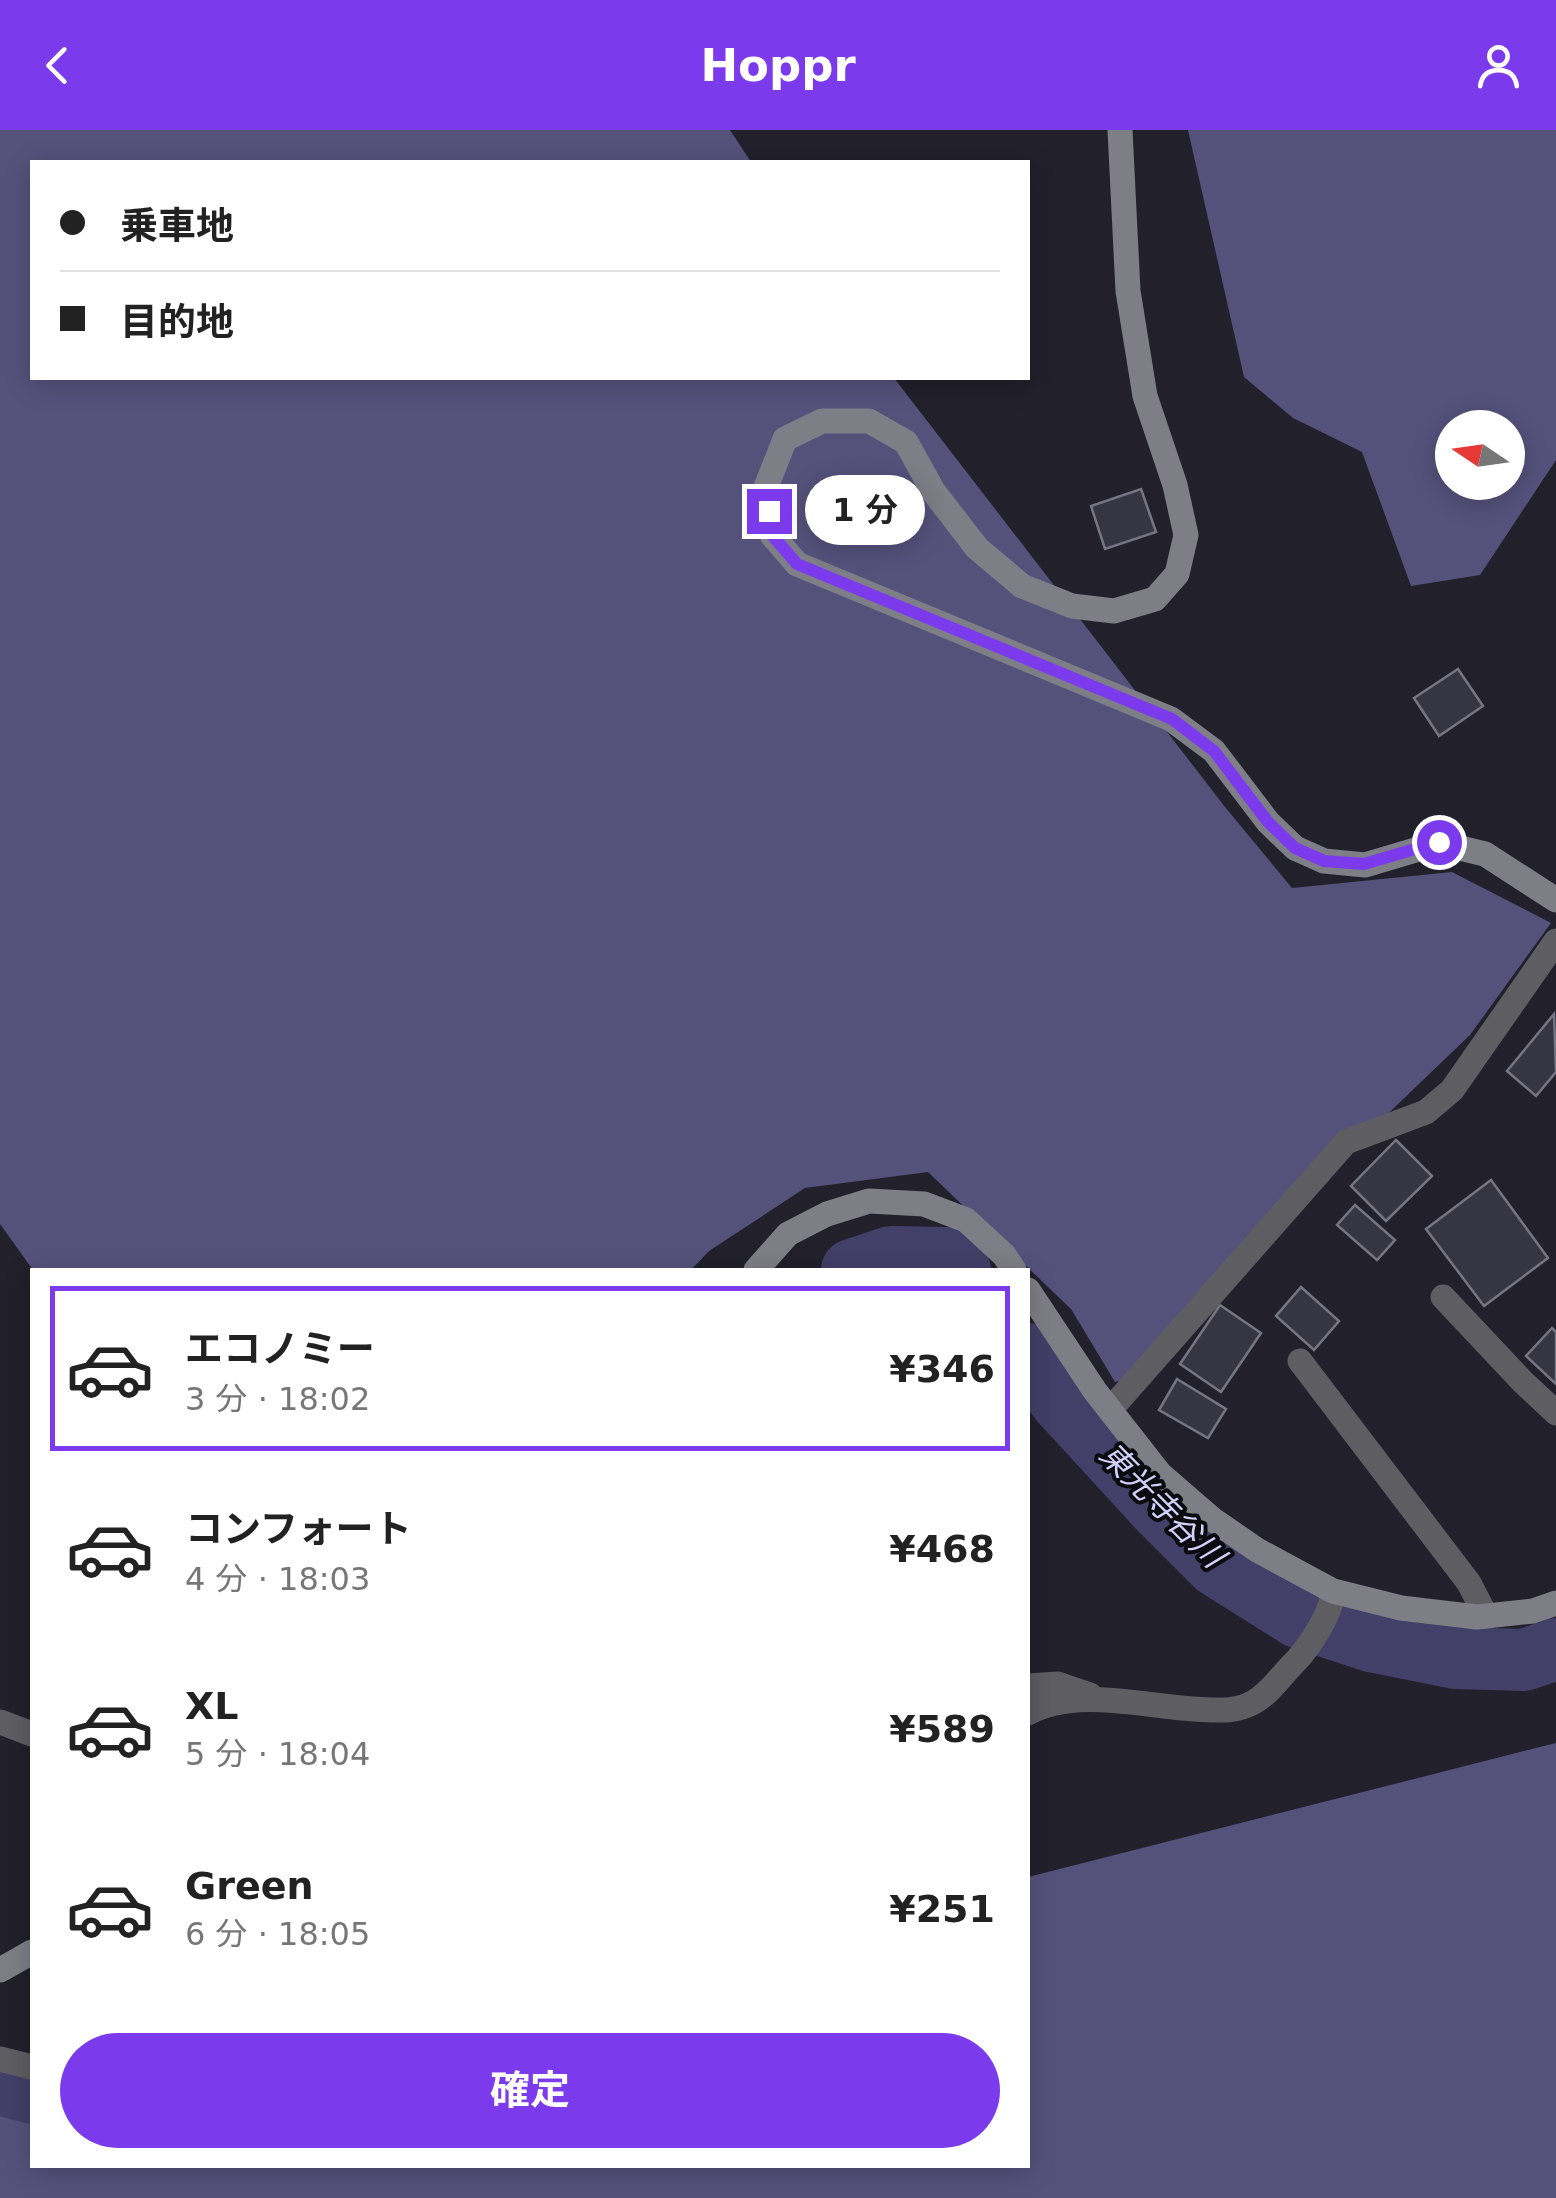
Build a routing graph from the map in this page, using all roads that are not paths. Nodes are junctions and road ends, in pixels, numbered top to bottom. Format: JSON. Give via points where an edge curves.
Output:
{"nodes":[{"id":1,"x":1120,"y":130,"type":"edge"},
{"id":2,"x":1556,"y":900,"type":"edge"},
{"id":3,"x":1556,"y":941,"type":"edge"},
{"id":4,"x":758,"y":1268,"type":"edge"},
{"id":5,"x":1013,"y":1268,"type":"edge"},
{"id":6,"x":1030,"y":1293,"type":"edge"},
{"id":7,"x":1443,"y":1297,"type":"dead end"},
{"id":8,"x":1300,"y":1361,"type":"dead end"},
{"id":9,"x":1110,"y":1410,"type":"junction"},
{"id":10,"x":1556,"y":1413,"type":"edge"},
{"id":11,"x":1332,"y":1598,"type":"junction"},
{"id":12,"x":1556,"y":1603,"type":"edge"},
{"id":13,"x":1486,"y":1616,"type":"junction"},
{"id":14,"x":1030,"y":1686,"type":"edge"},
{"id":15,"x":1100,"y":1698,"type":"junction"},
{"id":16,"x":1030,"y":1713,"type":"edge"},
{"id":17,"x":0,"y":1722,"type":"edge"},
{"id":18,"x":30,"y":1733,"type":"edge"},
{"id":19,"x":30,"y":1953,"type":"edge"},
{"id":20,"x":0,"y":1970,"type":"edge"},
{"id":21,"x":0,"y":2059,"type":"edge"},
{"id":22,"x":30,"y":2066,"type":"edge"}],
"edges":[{"from":1,"to":2,"type":"street","via":[[1128,291],[1145,396],[1186,535],[1177,574],[1154,600],[1114,612],[1072,606],[1022,586],[977,548],[906,442],[868,421],[822,420],[785,439],[766,487],[772,535],[797,564],[1172,719],[1214,751],[1295,848],[1324,861],[1364,864],[1439,842],[1485,854]]},
{"from":3,"to":9,"type":"street","via":[[1452,1090],[1426,1112],[1346,1142]]},
{"from":4,"to":5,"type":"street","via":[[788,1234],[869,1201],[924,1204],[966,1220]]},
{"from":6,"to":9,"type":"street"},
{"from":7,"to":10,"type":"street"},
{"from":8,"to":13,"type":"street","via":[[1469,1583]]},
{"from":9,"to":11,"type":"street","via":[[1160,1474],[1212,1519]]},
{"from":11,"to":13,"type":"street"},
{"from":11,"to":15,"type":"street","via":[[1301,1656],[1256,1701],[1228,1711]]},
{"from":12,"to":13,"type":"street"},
{"from":14,"to":15,"type":"street","via":[[1058,1684]]},
{"from":15,"to":16,"type":"street","via":[[1046,1704]]},
{"from":17,"to":18,"type":"street"},
{"from":19,"to":20,"type":"street"},
{"from":21,"to":22,"type":"street"}]}
